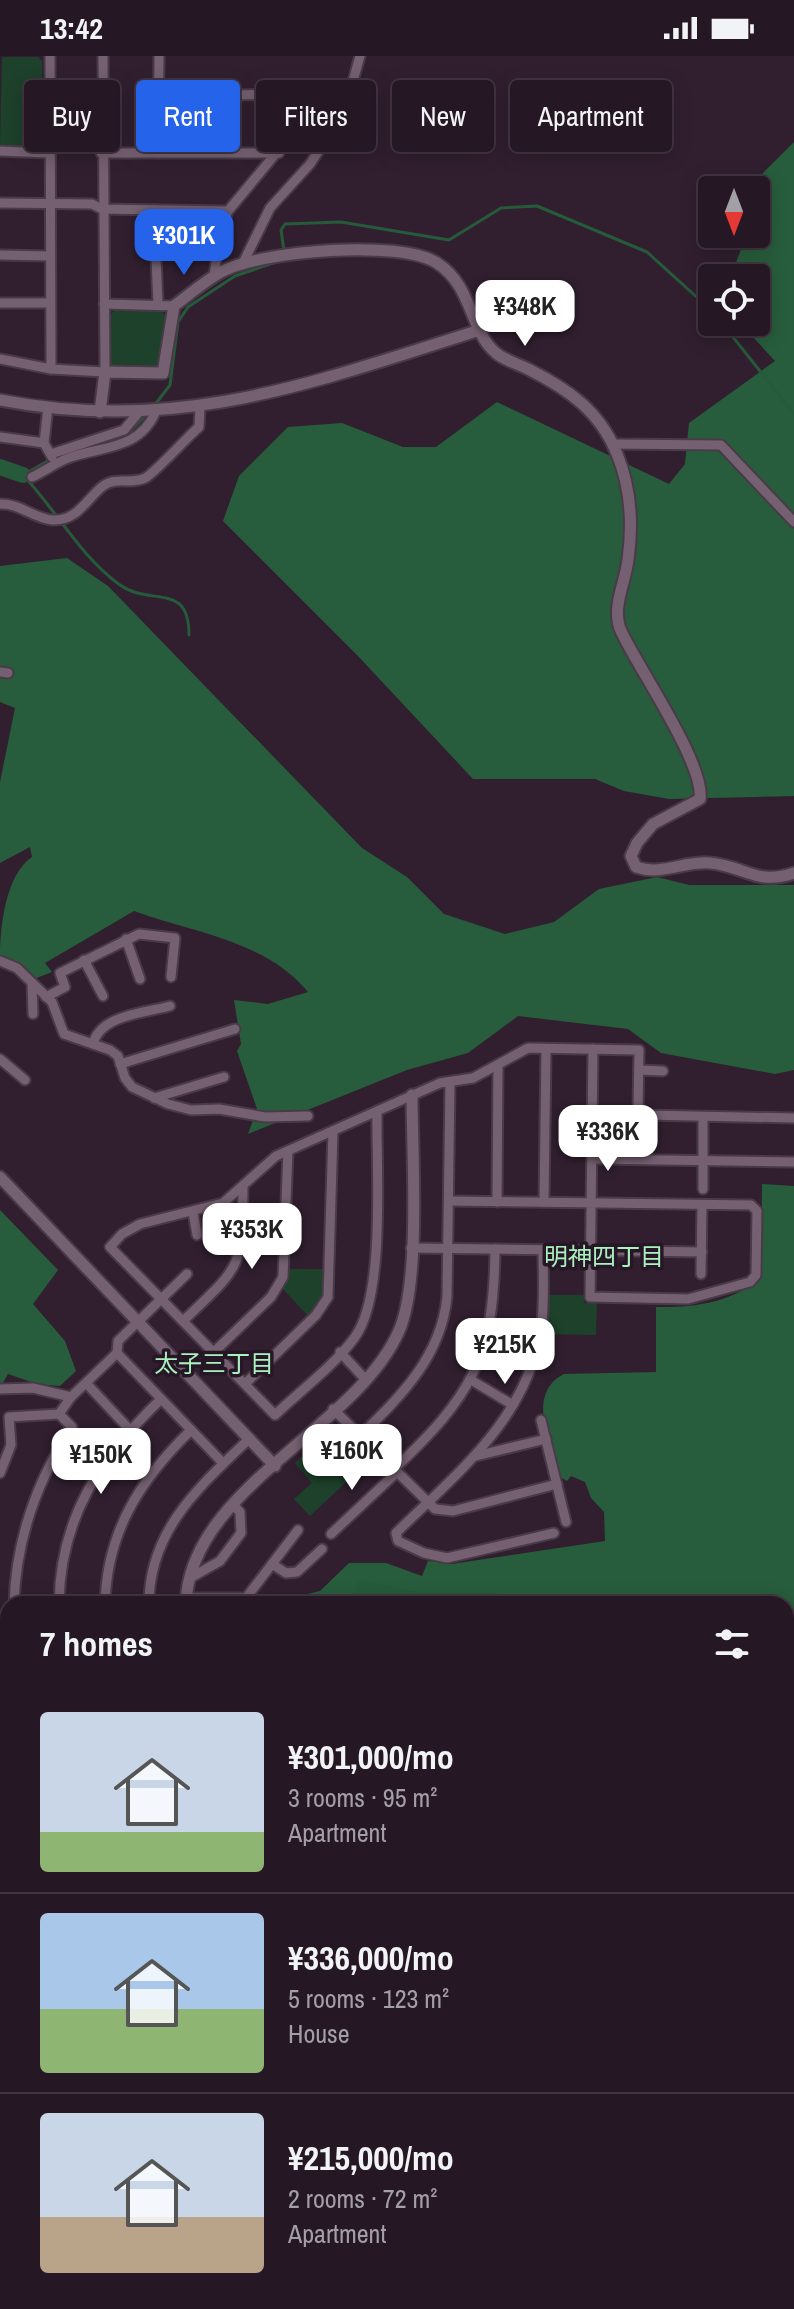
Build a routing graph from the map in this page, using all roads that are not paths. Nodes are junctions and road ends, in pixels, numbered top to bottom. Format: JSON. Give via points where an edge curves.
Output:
{"nodes":[{"id":1,"x":50,"y":56,"type":"edge"},
{"id":2,"x":103,"y":56,"type":"edge"},
{"id":3,"x":159,"y":56,"type":"edge"},
{"id":4,"x":360,"y":56,"type":"edge"},
{"id":5,"x":159,"y":80,"type":"edge"},
{"id":6,"x":240,"y":95,"type":"edge"},
{"id":7,"x":0,"y":151,"type":"edge"},
{"id":8,"x":48,"y":153,"type":"junction"},
{"id":9,"x":101,"y":153,"type":"junction"},
{"id":10,"x":158,"y":153,"type":"joint"},
{"id":11,"x":279,"y":153,"type":"junction"},
{"id":12,"x":0,"y":203,"type":"edge"},
{"id":13,"x":50,"y":204,"type":"junction"},
{"id":14,"x":102,"y":209,"type":"junction"},
{"id":15,"x":154,"y":210,"type":"junction"},
{"id":16,"x":228,"y":211,"type":"junction"},
{"id":17,"x":0,"y":255,"type":"edge"},
{"id":18,"x":50,"y":256,"type":"junction"},
{"id":19,"x":242,"y":265,"type":"junction"},
{"id":20,"x":214,"y":277,"type":"junction"},
{"id":21,"x":0,"y":303,"type":"edge"},
{"id":22,"x":50,"y":303,"type":"junction"},
{"id":23,"x":104,"y":304,"type":"junction"},
{"id":24,"x":158,"y":304,"type":"junction"},
{"id":25,"x":174,"y":306,"type":"junction"},
{"id":26,"x":480,"y":330,"type":"junction"},
{"id":27,"x":0,"y":359,"type":"edge"},
{"id":28,"x":51,"y":369,"type":"junction"},
{"id":29,"x":105,"y":372,"type":"junction"},
{"id":30,"x":0,"y":400,"type":"edge"},
{"id":31,"x":48,"y":407,"type":"junction"},
{"id":32,"x":200,"y":408,"type":"junction"},
{"id":33,"x":156,"y":411,"type":"junction"},
{"id":34,"x":100,"y":412,"type":"junction"},
{"id":35,"x":139,"y":412,"type":"junction"},
{"id":36,"x":0,"y":437,"type":"edge"},
{"id":37,"x":44,"y":443,"type":"junction"},
{"id":38,"x":613,"y":444,"type":"junction"},
{"id":39,"x":51,"y":454,"type":"junction"},
{"id":40,"x":56,"y":465,"type":"junction"},
{"id":41,"x":32,"y":477,"type":"dead end"},
{"id":42,"x":0,"y":504,"type":"edge"},
{"id":43,"x":794,"y":522,"type":"edge"},
{"id":44,"x":794,"y":873,"type":"edge"},
{"id":45,"x":126,"y":939,"type":"junction"},
{"id":46,"x":84,"y":960,"type":"junction"},
{"id":47,"x":0,"y":961,"type":"edge"},
{"id":48,"x":171,"y":977,"type":"dead end"},
{"id":49,"x":140,"y":979,"type":"dead end"},
{"id":50,"x":32,"y":984,"type":"junction"},
{"id":51,"x":103,"y":996,"type":"dead end"},
{"id":52,"x":46,"y":997,"type":"junction"},
{"id":53,"x":170,"y":1006,"type":"dead end"},
{"id":54,"x":33,"y":1014,"type":"dead end"},
{"id":55,"x":235,"y":1029,"type":"dead end"},
{"id":56,"x":93,"y":1044,"type":"junction"},
{"id":57,"x":546,"y":1049,"type":"junction"},
{"id":58,"x":593,"y":1049,"type":"junction"},
{"id":59,"x":0,"y":1059,"type":"edge"},
{"id":60,"x":120,"y":1064,"type":"junction"},
{"id":61,"x":498,"y":1065,"type":"junction"},
{"id":62,"x":639,"y":1070,"type":"junction"},
{"id":63,"x":663,"y":1071,"type":"dead end"},
{"id":64,"x":224,"y":1077,"type":"dead end"},
{"id":65,"x":25,"y":1080,"type":"dead end"},
{"id":66,"x":450,"y":1082,"type":"junction"},
{"id":67,"x":412,"y":1095,"type":"junction"},
{"id":68,"x":153,"y":1098,"type":"junction"},
{"id":69,"x":377,"y":1111,"type":"junction"},
{"id":70,"x":308,"y":1116,"type":"dead end"},
{"id":71,"x":703,"y":1117,"type":"junction"},
{"id":72,"x":794,"y":1118,"type":"edge"},
{"id":73,"x":333,"y":1131,"type":"junction"},
{"id":74,"x":288,"y":1151,"type":"junction"},
{"id":75,"x":592,"y":1159,"type":"junction"},
{"id":76,"x":703,"y":1161,"type":"junction"},
{"id":77,"x":794,"y":1162,"type":"edge"},
{"id":78,"x":0,"y":1177,"type":"edge"},
{"id":79,"x":243,"y":1187,"type":"junction"},
{"id":80,"x":703,"y":1189,"type":"dead end"},
{"id":81,"x":449,"y":1201,"type":"junction"},
{"id":82,"x":497,"y":1202,"type":"junction"},
{"id":83,"x":544,"y":1202,"type":"junction"},
{"id":84,"x":591,"y":1203,"type":"junction"},
{"id":85,"x":702,"y":1205,"type":"junction"},
{"id":86,"x":193,"y":1212,"type":"junction"},
{"id":87,"x":197,"y":1235,"type":"dead end"},
{"id":88,"x":411,"y":1248,"type":"junction"},
{"id":89,"x":448,"y":1249,"type":"junction"},
{"id":90,"x":495,"y":1249,"type":"junction"},
{"id":91,"x":543,"y":1250,"type":"junction"},
{"id":92,"x":591,"y":1250,"type":"junction"},
{"id":93,"x":702,"y":1252,"type":"junction"},
{"id":94,"x":187,"y":1274,"type":"dead end"},
{"id":95,"x":701,"y":1274,"type":"dead end"},
{"id":96,"x":161,"y":1299,"type":"junction"},
{"id":97,"x":183,"y":1321,"type":"junction"},
{"id":98,"x":138,"y":1322,"type":"junction"},
{"id":99,"x":214,"y":1352,"type":"junction"},
{"id":100,"x":340,"y":1352,"type":"junction"},
{"id":101,"x":117,"y":1353,"type":"junction"},
{"id":102,"x":365,"y":1379,"type":"junction"},
{"id":103,"x":471,"y":1380,"type":"junction"},
{"id":104,"x":86,"y":1383,"type":"junction"},
{"id":105,"x":245,"y":1384,"type":"junction"},
{"id":106,"x":0,"y":1389,"type":"edge"},
{"id":107,"x":71,"y":1397,"type":"junction"},
{"id":108,"x":161,"y":1399,"type":"junction"},
{"id":109,"x":513,"y":1405,"type":"junction"},
{"id":110,"x":333,"y":1409,"type":"junction"},
{"id":111,"x":59,"y":1414,"type":"junction"},
{"id":112,"x":541,"y":1420,"type":"dead end"},
{"id":113,"x":130,"y":1430,"type":"junction"},
{"id":114,"x":191,"y":1430,"type":"junction"},
{"id":115,"x":360,"y":1436,"type":"junction"},
{"id":116,"x":249,"y":1439,"type":"junction"},
{"id":117,"x":546,"y":1439,"type":"junction"},
{"id":118,"x":476,"y":1456,"type":"junction"},
{"id":119,"x":223,"y":1463,"type":"junction"},
{"id":120,"x":275,"y":1466,"type":"junction"},
{"id":121,"x":394,"y":1471,"type":"junction"},
{"id":122,"x":0,"y":1473,"type":"edge"},
{"id":123,"x":557,"y":1484,"type":"junction"},
{"id":124,"x":426,"y":1504,"type":"junction"},
{"id":125,"x":234,"y":1506,"type":"junction"},
{"id":126,"x":566,"y":1522,"type":"dead end"},
{"id":127,"x":298,"y":1530,"type":"dead end"},
{"id":128,"x":554,"y":1533,"type":"dead end"},
{"id":129,"x":331,"y":1534,"type":"dead end"},
{"id":130,"x":200,"y":1549,"type":"junction"},
{"id":131,"x":322,"y":1549,"type":"dead end"},
{"id":132,"x":217,"y":1563,"type":"junction"},
{"id":133,"x":272,"y":1564,"type":"junction"},
{"id":134,"x":189,"y":1578,"type":"junction"},
{"id":135,"x":15,"y":1596,"type":"edge"},
{"id":136,"x":60,"y":1596,"type":"edge"},
{"id":137,"x":106,"y":1596,"type":"edge"},
{"id":138,"x":150,"y":1596,"type":"edge"},
{"id":139,"x":187,"y":1596,"type":"edge"},
{"id":140,"x":248,"y":1596,"type":"edge"}],
"edges":[{"from":1,"to":8,"type":"street"},
{"from":2,"to":9,"type":"street"},
{"from":3,"to":5,"type":"street"},
{"from":4,"to":19,"type":"street","via":[[344,113],[310,164],[270,208]]},
{"from":6,"to":11,"type":"street","via":[[318,93],[322,98]]},
{"from":7,"to":8,"type":"street"},
{"from":8,"to":13,"type":"street"},
{"from":9,"to":10,"type":"street"},
{"from":9,"to":14,"type":"street"},
{"from":10,"to":11,"type":"street"},
{"from":11,"to":16,"type":"street"},
{"from":12,"to":13,"type":"street"},
{"from":13,"to":14,"type":"street","via":[[92,204]]},
{"from":13,"to":18,"type":"street"},
{"from":14,"to":15,"type":"street"},
{"from":14,"to":23,"type":"street"},
{"from":15,"to":16,"type":"street"},
{"from":15,"to":24,"type":"street"},
{"from":16,"to":20,"type":"street"},
{"from":17,"to":18,"type":"street"},
{"from":18,"to":22,"type":"street"},
{"from":19,"to":20,"type":"street"},
{"from":19,"to":26,"type":"street","via":[[314,249],[435,262],[466,294]]},
{"from":20,"to":25,"type":"street"},
{"from":21,"to":22,"type":"street"},
{"from":22,"to":28,"type":"street"},
{"from":23,"to":24,"type":"street"},
{"from":23,"to":29,"type":"street"},
{"from":24,"to":25,"type":"street"},
{"from":25,"to":29,"type":"street","via":[[163,373]]},
{"from":26,"to":32,"type":"street","via":[[285,391]]},
{"from":26,"to":38,"type":"street","via":[[496,353],[584,403],[601,420]]},
{"from":27,"to":28,"type":"street"},
{"from":28,"to":29,"type":"street"},
{"from":29,"to":34,"type":"street"},
{"from":30,"to":31,"type":"street"},
{"from":31,"to":34,"type":"street"},
{"from":31,"to":37,"type":"street"},
{"from":32,"to":33,"type":"street"},
{"from":32,"to":42,"type":"street","via":[[199,427],[149,475],[106,484],[87,505],[58,519]]},
{"from":33,"to":35,"type":"street"},
{"from":33,"to":40,"type":"street","via":[[128,444]]},
{"from":34,"to":35,"type":"street"},
{"from":35,"to":39,"type":"street","via":[[124,430]]},
{"from":36,"to":37,"type":"street"},
{"from":37,"to":39,"type":"street"},
{"from":38,"to":43,"type":"street","via":[[721,445]]},
{"from":38,"to":44,"type":"street","via":[[631,523],[617,619],[701,792],[700,799],[644,832],[631,856],[636,867],[650,872],[711,863],[757,878]]},
{"from":39,"to":40,"type":"street"},
{"from":40,"to":41,"type":"street"},
{"from":45,"to":46,"type":"street"},
{"from":45,"to":48,"type":"street","via":[[139,934],[175,938]]},
{"from":45,"to":49,"type":"street"},
{"from":46,"to":51,"type":"street"},
{"from":46,"to":52,"type":"street","via":[[60,973],[65,987]]},
{"from":47,"to":50,"type":"street","via":[[17,968]]},
{"from":50,"to":52,"type":"street"},
{"from":50,"to":54,"type":"street"},
{"from":52,"to":56,"type":"street","via":[[64,1034]]},
{"from":53,"to":56,"type":"street","via":[[100,1027]]},
{"from":55,"to":60,"type":"street"},
{"from":56,"to":60,"type":"street","via":[[118,1056]]},
{"from":57,"to":58,"type":"street"},
{"from":57,"to":61,"type":"street","via":[[528,1048]]},
{"from":57,"to":83,"type":"street"},
{"from":58,"to":62,"type":"street","via":[[639,1050]]},
{"from":58,"to":75,"type":"street"},
{"from":59,"to":65,"type":"street"},
{"from":60,"to":68,"type":"street","via":[[132,1087]]},
{"from":61,"to":66,"type":"street"},
{"from":61,"to":82,"type":"street"},
{"from":62,"to":63,"type":"street"},
{"from":62,"to":71,"type":"street","via":[[638,1109],[645,1115]]},
{"from":64,"to":68,"type":"street"},
{"from":66,"to":67,"type":"street"},
{"from":66,"to":81,"type":"street"},
{"from":67,"to":69,"type":"street"},
{"from":67,"to":88,"type":"street"},
{"from":68,"to":70,"type":"street","via":[[191,1110]]},
{"from":69,"to":73,"type":"street"},
{"from":69,"to":100,"type":"street","via":[[372,1297],[360,1329]]},
{"from":71,"to":72,"type":"street"},
{"from":71,"to":76,"type":"street"},
{"from":73,"to":74,"type":"street"},
{"from":73,"to":105,"type":"street","via":[[328,1297]]},
{"from":74,"to":79,"type":"street","via":[[266,1162]]},
{"from":74,"to":99,"type":"street","via":[[283,1277],[271,1297]]},
{"from":75,"to":76,"type":"street"},
{"from":75,"to":84,"type":"street"},
{"from":76,"to":77,"type":"street"},
{"from":76,"to":80,"type":"street"},
{"from":78,"to":98,"type":"street"},
{"from":79,"to":86,"type":"street","via":[[223,1203]]},
{"from":79,"to":97,"type":"street","via":[[239,1258],[230,1276]]},
{"from":81,"to":82,"type":"street"},
{"from":81,"to":89,"type":"street"},
{"from":82,"to":83,"type":"street"},
{"from":83,"to":84,"type":"street"},
{"from":84,"to":85,"type":"street"},
{"from":84,"to":92,"type":"street"},
{"from":85,"to":92,"type":"street","via":[[751,1205],[757,1211],[756,1275],[750,1282],[688,1299],[590,1297]]},
{"from":85,"to":93,"type":"street"},
{"from":86,"to":87,"type":"street"},
{"from":86,"to":96,"type":"street","via":[[140,1224],[110,1247]]},
{"from":88,"to":89,"type":"street"},
{"from":88,"to":102,"type":"street","via":[[403,1322]]},
{"from":89,"to":90,"type":"street"},
{"from":89,"to":115,"type":"street","via":[[446,1307],[434,1346],[406,1389]]},
{"from":90,"to":91,"type":"street"},
{"from":90,"to":103,"type":"street","via":[[491,1325]]},
{"from":91,"to":92,"type":"street"},
{"from":91,"to":109,"type":"street","via":[[541,1332]]},
{"from":92,"to":93,"type":"street"},
{"from":93,"to":95,"type":"street"},
{"from":94,"to":96,"type":"street"},
{"from":96,"to":97,"type":"street"},
{"from":96,"to":98,"type":"street"},
{"from":97,"to":99,"type":"street"},
{"from":98,"to":101,"type":"street","via":[[118,1341]]},
{"from":98,"to":116,"type":"street"},
{"from":99,"to":105,"type":"street"},
{"from":100,"to":102,"type":"street"},
{"from":100,"to":105,"type":"street","via":[[275,1415]]},
{"from":101,"to":104,"type":"street"},
{"from":101,"to":108,"type":"street"},
{"from":102,"to":110,"type":"street"},
{"from":103,"to":109,"type":"street"},
{"from":103,"to":121,"type":"street","via":[[437,1428]]},
{"from":104,"to":107,"type":"street"},
{"from":104,"to":113,"type":"street"},
{"from":106,"to":107,"type":"street","via":[[33,1388]]},
{"from":107,"to":111,"type":"street"},
{"from":108,"to":113,"type":"street"},
{"from":108,"to":114,"type":"street"},
{"from":109,"to":118,"type":"street"},
{"from":110,"to":115,"type":"street"},
{"from":110,"to":120,"type":"street"},
{"from":111,"to":122,"type":"street","via":[[9,1417],[11,1445]]},
{"from":111,"to":135,"type":"street","via":[[72,1427],[31,1506]]},
{"from":112,"to":117,"type":"street"},
{"from":113,"to":136,"type":"street","via":[[99,1467],[79,1504],[65,1549]]},
{"from":114,"to":119,"type":"street"},
{"from":114,"to":137,"type":"street","via":[[158,1464],[128,1509],[112,1549]]},
{"from":115,"to":121,"type":"street"},
{"from":116,"to":119,"type":"street"},
{"from":116,"to":120,"type":"street"},
{"from":117,"to":118,"type":"street"},
{"from":117,"to":123,"type":"street"},
{"from":118,"to":124,"type":"street"},
{"from":119,"to":138,"type":"street","via":[[179,1509],[154,1564]]},
{"from":120,"to":125,"type":"street"},
{"from":121,"to":124,"type":"street"},
{"from":121,"to":129,"type":"street"},
{"from":123,"to":124,"type":"street","via":[[453,1511]]},
{"from":123,"to":126,"type":"street"},
{"from":124,"to":128,"type":"street","via":[[396,1533],[398,1541],[433,1556],[455,1557]]},
{"from":125,"to":130,"type":"street"},
{"from":125,"to":132,"type":"street","via":[[243,1529]]},
{"from":127,"to":133,"type":"street"},
{"from":130,"to":132,"type":"street"},
{"from":130,"to":134,"type":"street"},
{"from":131,"to":133,"type":"street","via":[[297,1572],[286,1573]]},
{"from":132,"to":134,"type":"street"},
{"from":133,"to":140,"type":"street"},
{"from":134,"to":139,"type":"street"}]}
